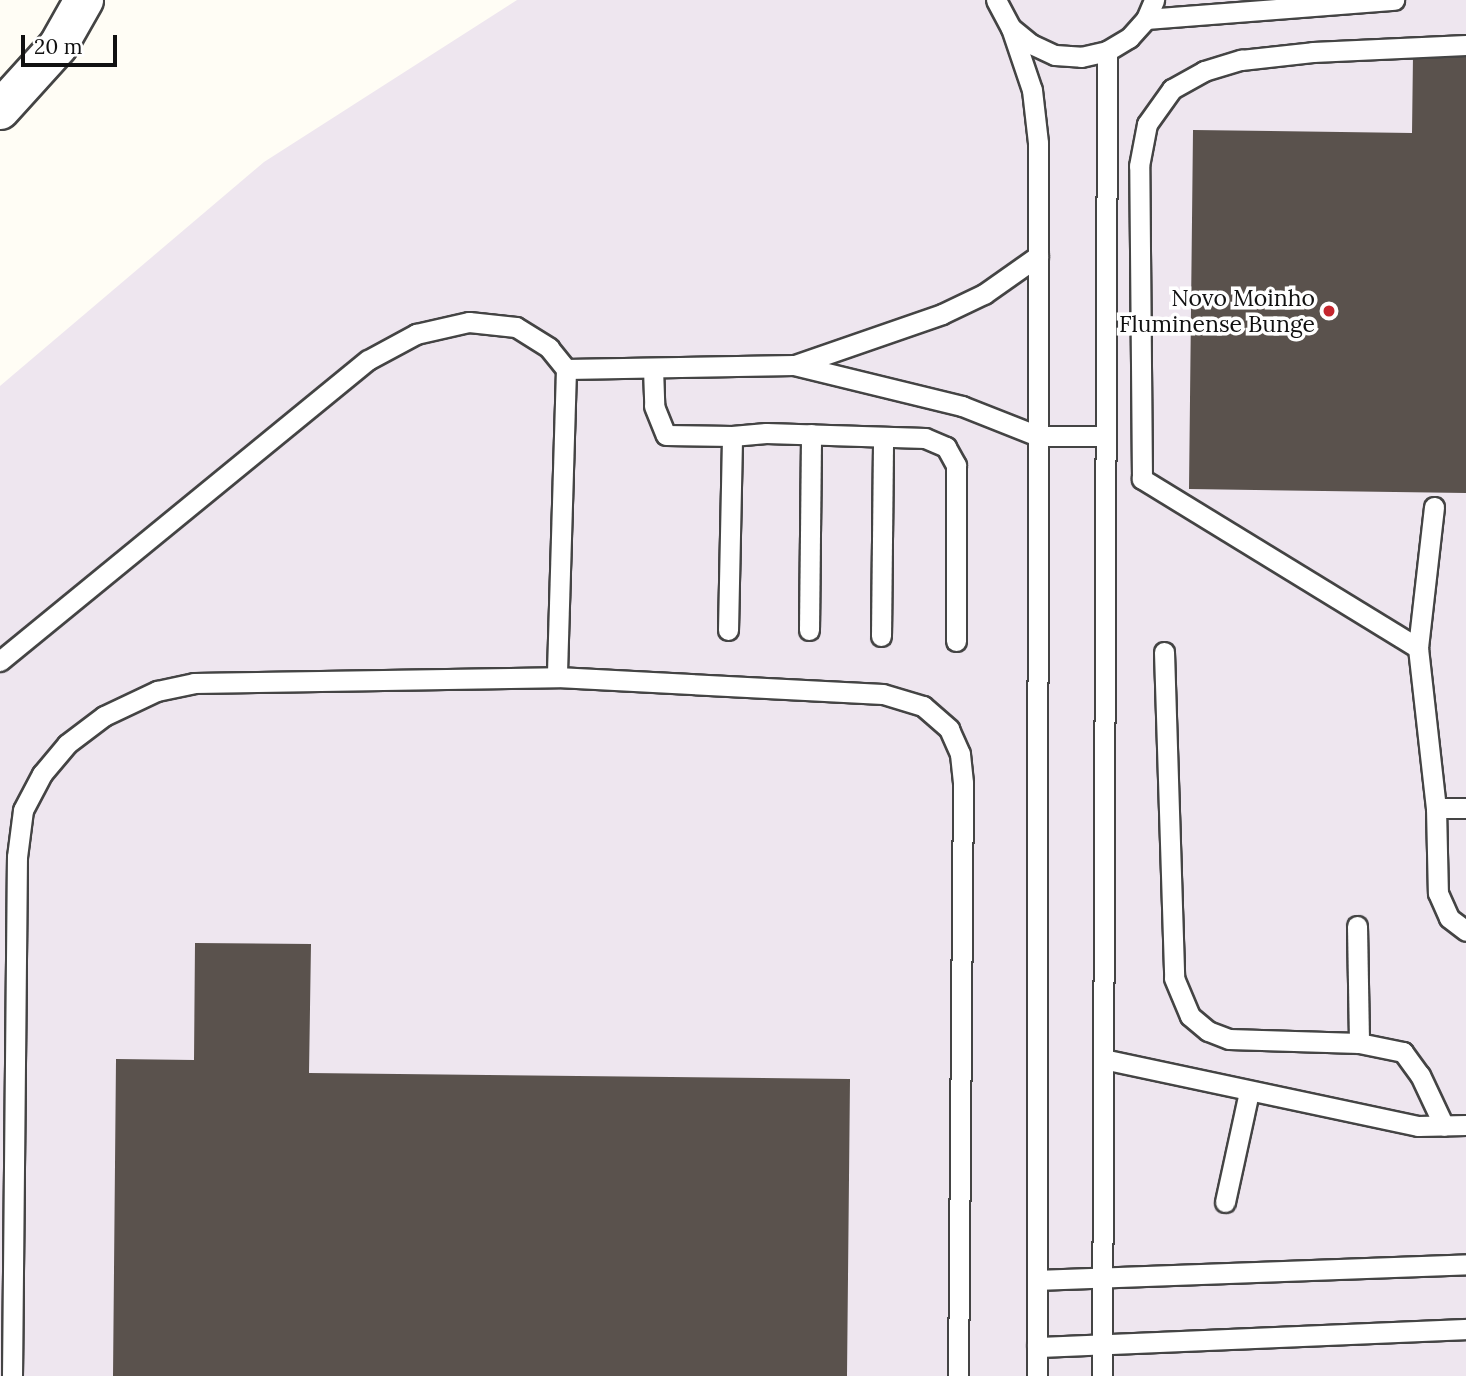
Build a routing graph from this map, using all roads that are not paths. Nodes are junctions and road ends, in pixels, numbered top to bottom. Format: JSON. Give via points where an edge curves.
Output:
{"nodes":[{"id":1,"x":84,"y":0,"type":"edge"},
{"id":2,"x":996,"y":0,"type":"edge"},
{"id":3,"x":1154,"y":0,"type":"edge"},
{"id":4,"x":1394,"y":0,"type":"edge"},
{"id":5,"x":1146,"y":19,"type":"junction"},
{"id":6,"x":1011,"y":28,"type":"junction"},
{"id":7,"x":1466,"y":45,"type":"edge"},
{"id":8,"x":1107,"y":51,"type":"junction"},
{"id":9,"x":0,"y":110,"type":"edge"},
{"id":10,"x":1038,"y":256,"type":"junction"},
{"id":11,"x":794,"y":365,"type":"junction"},
{"id":12,"x":653,"y":368,"type":"junction"},
{"id":13,"x":566,"y":369,"type":"junction"},
{"id":14,"x":811,"y":434,"type":"junction"},
{"id":15,"x":732,"y":436,"type":"junction"},
{"id":16,"x":1038,"y":436,"type":"junction"},
{"id":17,"x":1102,"y":436,"type":"junction"},
{"id":18,"x":883,"y":437,"type":"junction"},
{"id":19,"x":1434,"y":507,"type":"dead end"},
{"id":20,"x":728,"y":630,"type":"dead end"},
{"id":21,"x":809,"y":630,"type":"dead end"},
{"id":22,"x":881,"y":636,"type":"dead end"},
{"id":23,"x":956,"y":641,"type":"dead end"},
{"id":24,"x":1418,"y":648,"type":"junction"},
{"id":25,"x":1164,"y":652,"type":"dead end"},
{"id":26,"x":0,"y":661,"type":"edge"},
{"id":27,"x":557,"y":677,"type":"junction"},
{"id":28,"x":1436,"y":808,"type":"junction"},
{"id":29,"x":1466,"y":808,"type":"edge"},
{"id":30,"x":1357,"y":926,"type":"dead end"},
{"id":31,"x":1466,"y":931,"type":"edge"},
{"id":32,"x":1359,"y":1042,"type":"junction"},
{"id":33,"x":1103,"y":1059,"type":"junction"},
{"id":34,"x":1249,"y":1092,"type":"junction"},
{"id":35,"x":1466,"y":1125,"type":"edge"},
{"id":36,"x":1444,"y":1126,"type":"junction"},
{"id":37,"x":1225,"y":1202,"type":"dead end"},
{"id":38,"x":1466,"y":1264,"type":"edge"},
{"id":39,"x":1102,"y":1279,"type":"junction"},
{"id":40,"x":1038,"y":1280,"type":"junction"},
{"id":41,"x":1466,"y":1329,"type":"edge"},
{"id":42,"x":1102,"y":1346,"type":"junction"},
{"id":43,"x":1037,"y":1347,"type":"junction"},
{"id":44,"x":12,"y":1376,"type":"edge"},
{"id":45,"x":958,"y":1376,"type":"edge"},
{"id":46,"x":1037,"y":1376,"type":"edge"},
{"id":47,"x":1102,"y":1376,"type":"edge"}],
"edges":[{"from":1,"to":9,"type":"street","via":[[58,46]]},
{"from":2,"to":6,"type":"lane"},
{"from":3,"to":5,"type":"lane"},
{"from":4,"to":5,"type":"lane"},
{"from":5,"to":8,"type":"lane","via":[[1129,38]]},
{"from":6,"to":8,"type":"lane","via":[[1055,55],[1081,57]]},
{"from":6,"to":10,"type":"lane","via":[[1032,90],[1038,143]]},
{"from":7,"to":24,"type":"lane","via":[[1313,52],[1204,71],[1172,89],[1147,124],[1139,166],[1142,479]]},
{"from":8,"to":17,"type":"lane"},
{"from":10,"to":11,"type":"lane","via":[[984,294],[942,314]]},
{"from":10,"to":16,"type":"lane"},
{"from":11,"to":12,"type":"lane"},
{"from":11,"to":16,"type":"lane","via":[[962,406]]},
{"from":12,"to":13,"type":"lane"},
{"from":12,"to":15,"type":"lane","via":[[654,406],[666,435]]},
{"from":13,"to":26,"type":"lane","via":[[549,348],[516,327],[469,322],[416,334],[368,360]]},
{"from":13,"to":27,"type":"lane"},
{"from":14,"to":15,"type":"lane"},
{"from":14,"to":18,"type":"lane"},
{"from":14,"to":21,"type":"lane"},
{"from":15,"to":20,"type":"lane"},
{"from":16,"to":17,"type":"lane"},
{"from":16,"to":40,"type":"lane"},
{"from":17,"to":33,"type":"lane"},
{"from":18,"to":22,"type":"lane"},
{"from":18,"to":23,"type":"lane","via":[[925,438],[946,447],[956,465]]},
{"from":19,"to":24,"type":"lane"},
{"from":24,"to":28,"type":"lane"},
{"from":25,"to":32,"type":"lane","via":[[1174,978],[1190,1016],[1208,1031],[1229,1039]]},
{"from":27,"to":44,"type":"lane","via":[[194,683],[157,691],[104,716],[67,744],[42,774],[23,810],[17,857]]},
{"from":27,"to":45,"type":"lane","via":[[884,694],[923,706],[949,729],[960,754],[963,783]]},
{"from":28,"to":29,"type":"lane"},
{"from":28,"to":31,"type":"lane","via":[[1438,893],[1448,918]]},
{"from":30,"to":32,"type":"lane"},
{"from":32,"to":36,"type":"lane","via":[[1403,1052],[1420,1074]]},
{"from":33,"to":34,"type":"lane"},
{"from":33,"to":39,"type":"lane"},
{"from":34,"to":36,"type":"lane","via":[[1418,1126]]},
{"from":34,"to":37,"type":"lane"},
{"from":35,"to":36,"type":"lane"},
{"from":38,"to":39,"type":"lane"},
{"from":39,"to":40,"type":"lane"},
{"from":39,"to":42,"type":"lane"},
{"from":40,"to":43,"type":"lane"},
{"from":41,"to":42,"type":"lane"},
{"from":42,"to":43,"type":"lane"},
{"from":42,"to":47,"type":"lane"},
{"from":43,"to":46,"type":"lane"}]}
